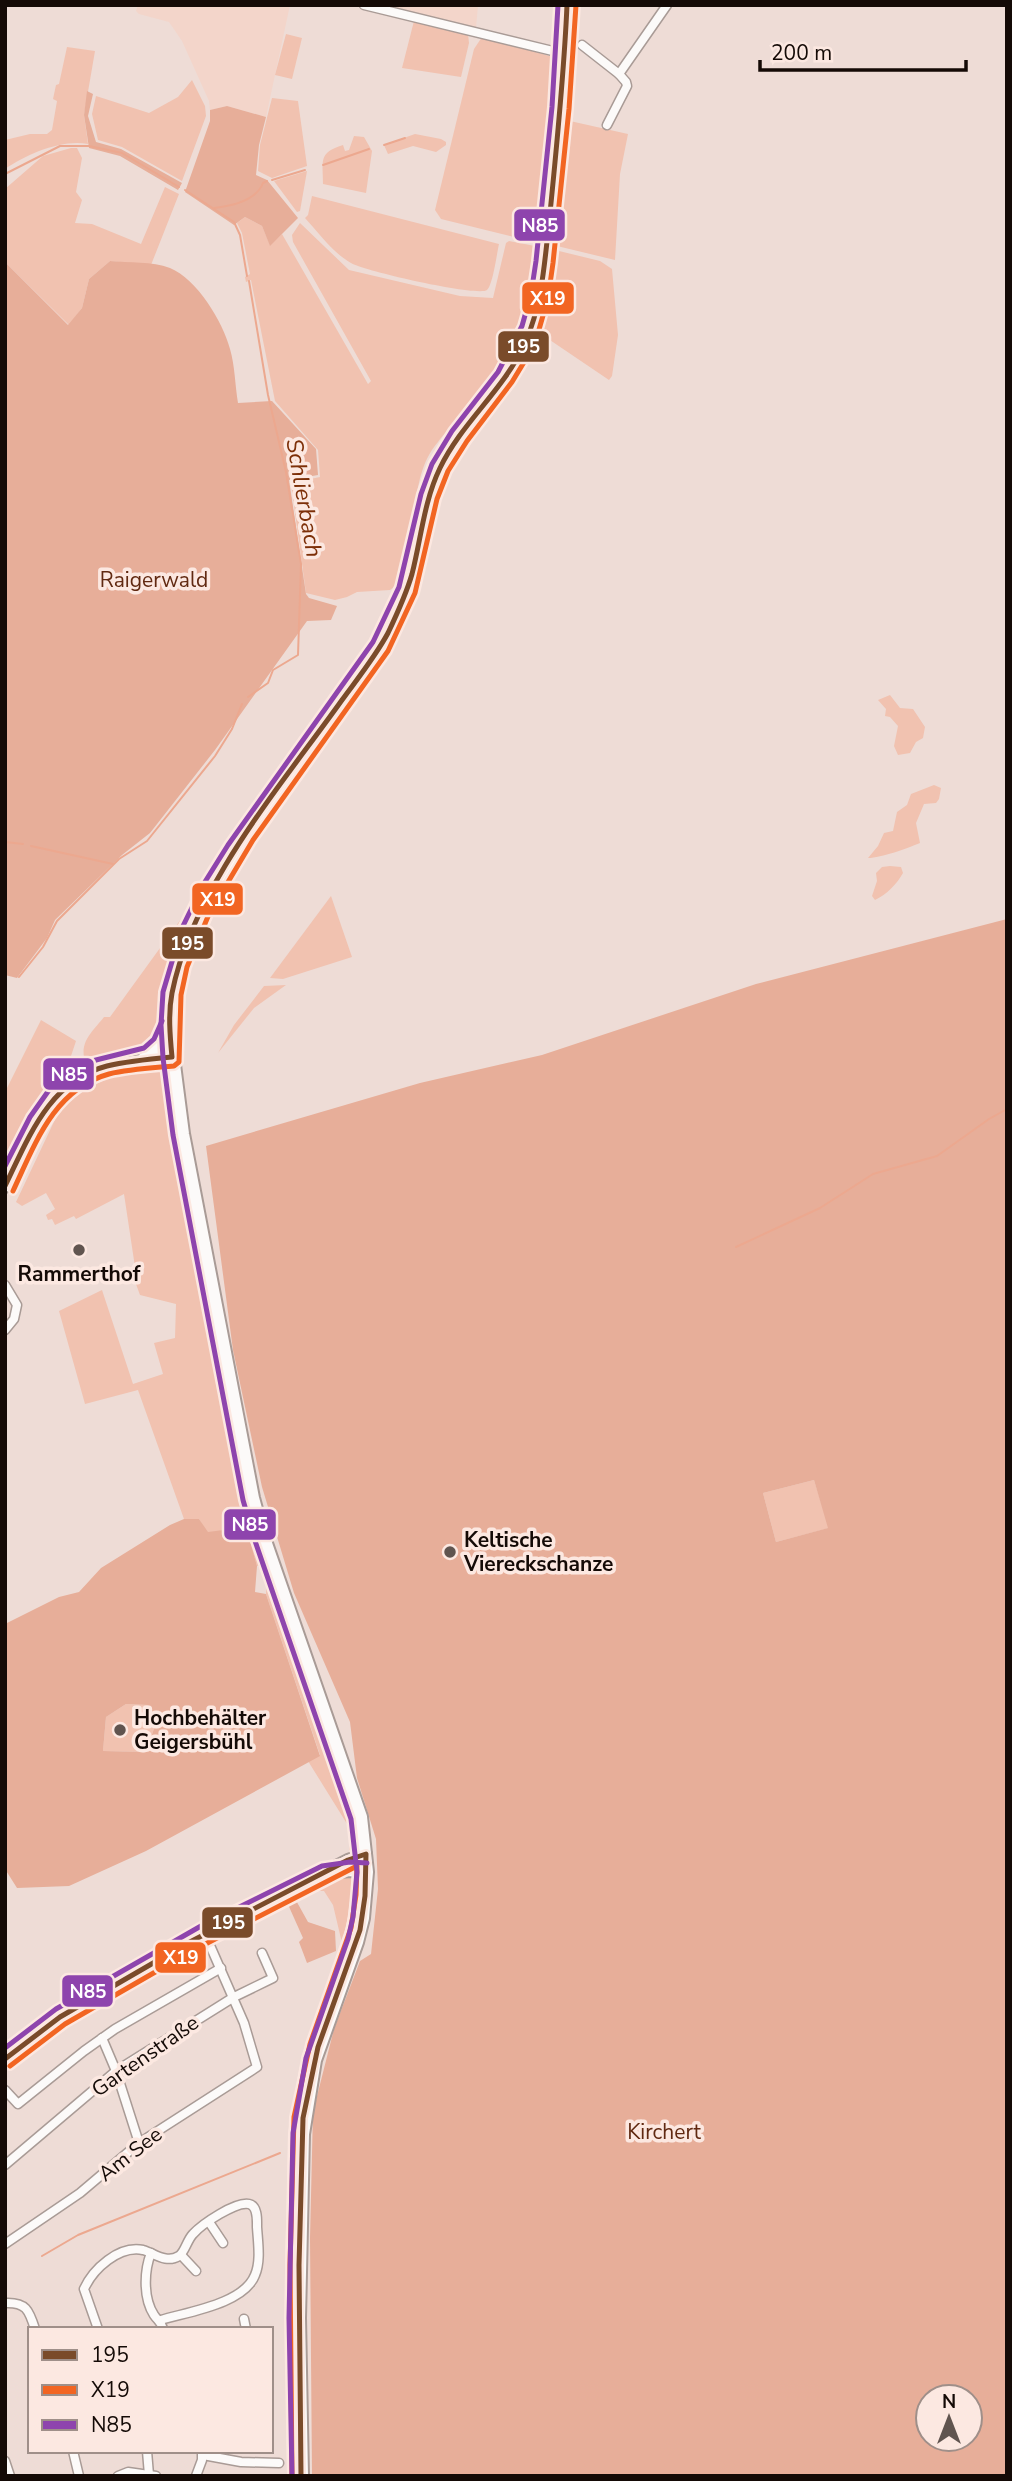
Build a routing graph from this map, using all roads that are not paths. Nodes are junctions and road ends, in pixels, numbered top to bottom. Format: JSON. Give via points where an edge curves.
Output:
{"nodes":[{"id":1,"x":364,"y":5,"type":"edge"},
{"id":2,"x":567,"y":5,"type":"edge"},
{"id":3,"x":667,"y":5,"type":"edge"},
{"id":4,"x":582,"y":45,"type":"dead end"},
{"id":5,"x":566,"y":54,"type":"junction"},
{"id":6,"x":619,"y":74,"type":"junction"},
{"id":7,"x":607,"y":125,"type":"dead end"},
{"id":8,"x":170,"y":1024,"type":"junction"},
{"id":9,"x":172,"y":1057,"type":"junction"},
{"id":10,"x":134,"y":1062,"type":"junction"},
{"id":11,"x":5,"y":1187,"type":"edge"},
{"id":12,"x":5,"y":1285,"type":"edge"},
{"id":13,"x":5,"y":1330,"type":"edge"},
{"id":14,"x":366,"y":1854,"type":"junction"},
{"id":15,"x":366,"y":1872,"type":"junction"},
{"id":16,"x":325,"y":1874,"type":"junction"},
{"id":17,"x":205,"y":1934,"type":"junction"},
{"id":18,"x":262,"y":1954,"type":"dead end"},
{"id":19,"x":221,"y":1968,"type":"junction"},
{"id":20,"x":234,"y":1997,"type":"junction"},
{"id":21,"x":102,"y":2038,"type":"junction"},
{"id":22,"x":5,"y":2059,"type":"edge"},
{"id":23,"x":116,"y":2071,"type":"junction"},
{"id":24,"x":5,"y":2090,"type":"edge"},
{"id":25,"x":139,"y":2143,"type":"junction"},
{"id":26,"x":5,"y":2165,"type":"edge"},
{"id":27,"x":209,"y":2222,"type":"junction"},
{"id":28,"x":223,"y":2243,"type":"dead end"},
{"id":29,"x":5,"y":2244,"type":"edge"},
{"id":30,"x":151,"y":2253,"type":"junction"},
{"id":31,"x":181,"y":2255,"type":"junction"},
{"id":32,"x":196,"y":2271,"type":"dead end"},
{"id":33,"x":5,"y":2303,"type":"edge"},
{"id":34,"x":244,"y":2319,"type":"dead end"},
{"id":35,"x":162,"y":2324,"type":"edge"},
{"id":36,"x":34,"y":2327,"type":"edge"},
{"id":37,"x":97,"y":2327,"type":"edge"},
{"id":38,"x":246,"y":2327,"type":"edge"},
{"id":39,"x":73,"y":2453,"type":"edge"},
{"id":40,"x":147,"y":2453,"type":"edge"},
{"id":41,"x":203,"y":2453,"type":"edge"},
{"id":42,"x":249,"y":2456,"type":"edge"},
{"id":43,"x":5,"y":2461,"type":"edge"},
{"id":44,"x":279,"y":2463,"type":"dead end"},
{"id":45,"x":146,"y":2475,"type":"edge"},
{"id":46,"x":10,"y":2476,"type":"edge"},
{"id":47,"x":79,"y":2476,"type":"edge"},
{"id":48,"x":118,"y":2476,"type":"edge"},
{"id":49,"x":196,"y":2476,"type":"edge"},
{"id":50,"x":301,"y":2476,"type":"edge"}],
"edges":[{"from":1,"to":5,"type":"street"},
{"from":2,"to":5,"type":"main road"},
{"from":3,"to":6,"type":"street"},
{"from":4,"to":6,"type":"street"},
{"from":5,"to":8,"type":"main road","via":[[546,247],[530,331],[509,370],[440,468],[407,588],[389,630],[235,850],[200,909],[172,994]]},
{"from":6,"to":7,"type":"street","via":[[627,86]]},
{"from":8,"to":9,"type":"main road"},
{"from":8,"to":10,"type":"street","via":[[154,1052]]},
{"from":9,"to":10,"type":"street"},
{"from":9,"to":14,"type":"main road","via":[[195,1213],[252,1497],[357,1806]]},
{"from":10,"to":11,"type":"street","via":[[100,1068],[60,1090],[48,1103]]},
{"from":12,"to":13,"type":"street","via":[[17,1305]]},
{"from":14,"to":15,"type":"main road"},
{"from":14,"to":16,"type":"street"},
{"from":15,"to":16,"type":"street"},
{"from":15,"to":50,"type":"main road","via":[[360,1930],[314,2060],[302,2126]]},
{"from":16,"to":17,"type":"street"},
{"from":17,"to":19,"type":"street"},
{"from":17,"to":22,"type":"street","via":[[60,2017]]},
{"from":18,"to":20,"type":"street","name":"Gartenstraße","via":[[273,1978]]},
{"from":19,"to":20,"type":"street"},
{"from":19,"to":21,"type":"street"},
{"from":20,"to":23,"type":"street","name":"Gartenstraße"},
{"from":20,"to":25,"type":"street","name":"Am See","via":[[257,2067]]},
{"from":21,"to":23,"type":"street"},
{"from":21,"to":24,"type":"street","via":[[18,2104]]},
{"from":23,"to":25,"type":"street"},
{"from":23,"to":26,"type":"street","name":"Gartenstraße"},
{"from":25,"to":29,"type":"street","name":"Am See","via":[[80,2193]]},
{"from":27,"to":28,"type":"street"},
{"from":27,"to":31,"type":"street","via":[[193,2233]]},
{"from":27,"to":35,"type":"street","via":[[237,2206],[253,2206],[258,2241],[254,2279],[228,2300]]},
{"from":30,"to":31,"type":"street","via":[[167,2258]]},
{"from":30,"to":35,"type":"street","via":[[145,2283],[153,2313]]},
{"from":30,"to":37,"type":"street","via":[[121,2252],[87,2283],[85,2296]]},
{"from":31,"to":32,"type":"street"},
{"from":33,"to":36,"type":"street","via":[[27,2307]]},
{"from":34,"to":38,"type":"street"},
{"from":39,"to":47,"type":"street"},
{"from":40,"to":45,"type":"street"},
{"from":41,"to":42,"type":"street","via":[[241,2462]]},
{"from":41,"to":49,"type":"street"},
{"from":42,"to":44,"type":"street"},
{"from":43,"to":46,"type":"street"},
{"from":45,"to":48,"type":"street","via":[[128,2472]]}]}
